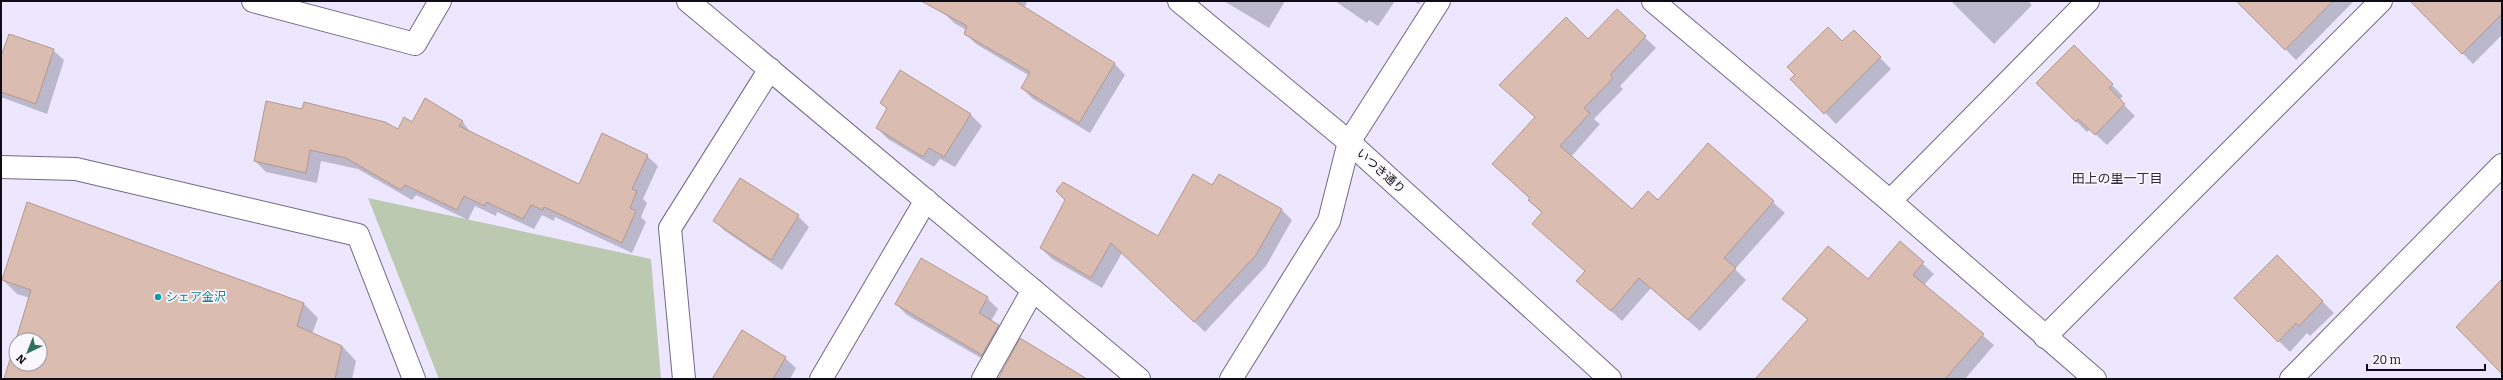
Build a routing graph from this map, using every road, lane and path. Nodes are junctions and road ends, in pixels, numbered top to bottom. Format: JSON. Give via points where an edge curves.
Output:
{"nodes":[{"id":1,"x":254,"y":1,"type":"edge"},
{"id":2,"x":440,"y":1,"type":"edge"},
{"id":3,"x":688,"y":1,"type":"edge"},
{"id":4,"x":1179,"y":1,"type":"edge"},
{"id":5,"x":1439,"y":1,"type":"edge"},
{"id":6,"x":1653,"y":1,"type":"edge"},
{"id":7,"x":2088,"y":1,"type":"edge"},
{"id":8,"x":2381,"y":1,"type":"edge"},
{"id":9,"x":770,"y":69,"type":"junction"},
{"id":10,"x":1349,"y":142,"type":"junction"},
{"id":11,"x":2502,"y":165,"type":"edge"},
{"id":12,"x":1,"y":167,"type":"edge"},
{"id":13,"x":926,"y":200,"type":"junction"},
{"id":14,"x":1890,"y":201,"type":"junction"},
{"id":15,"x":1033,"y":290,"type":"junction"},
{"id":16,"x":2045,"y":336,"type":"junction"},
{"id":17,"x":414,"y":379,"type":"edge"},
{"id":18,"x":684,"y":379,"type":"edge"},
{"id":19,"x":821,"y":379,"type":"edge"},
{"id":20,"x":983,"y":379,"type":"edge"},
{"id":21,"x":1139,"y":379,"type":"edge"},
{"id":22,"x":1231,"y":379,"type":"edge"},
{"id":23,"x":1610,"y":379,"type":"edge"},
{"id":24,"x":2094,"y":379,"type":"edge"},
{"id":25,"x":2291,"y":379,"type":"edge"}],
"edges":[{"from":1,"to":2,"type":"street","via":[[415,44]]},
{"from":3,"to":9,"type":"street"},
{"from":4,"to":10,"type":"street"},
{"from":5,"to":10,"type":"street"},
{"from":6,"to":14,"type":"street"},
{"from":7,"to":14,"type":"street"},
{"from":8,"to":16,"type":"street"},
{"from":9,"to":13,"type":"street"},
{"from":9,"to":18,"type":"street","via":[[670,228]]},
{"from":10,"to":22,"type":"street","name":"いつき通り","via":[[1329,221]]},
{"from":10,"to":23,"type":"street","name":"いつき通り"},
{"from":11,"to":25,"type":"street"},
{"from":12,"to":17,"type":"street","via":[[76,169],[358,235]]},
{"from":13,"to":15,"type":"street"},
{"from":13,"to":19,"type":"street"},
{"from":14,"to":16,"type":"street"},
{"from":15,"to":20,"type":"street"},
{"from":15,"to":21,"type":"street"},
{"from":16,"to":24,"type":"street"}]}
